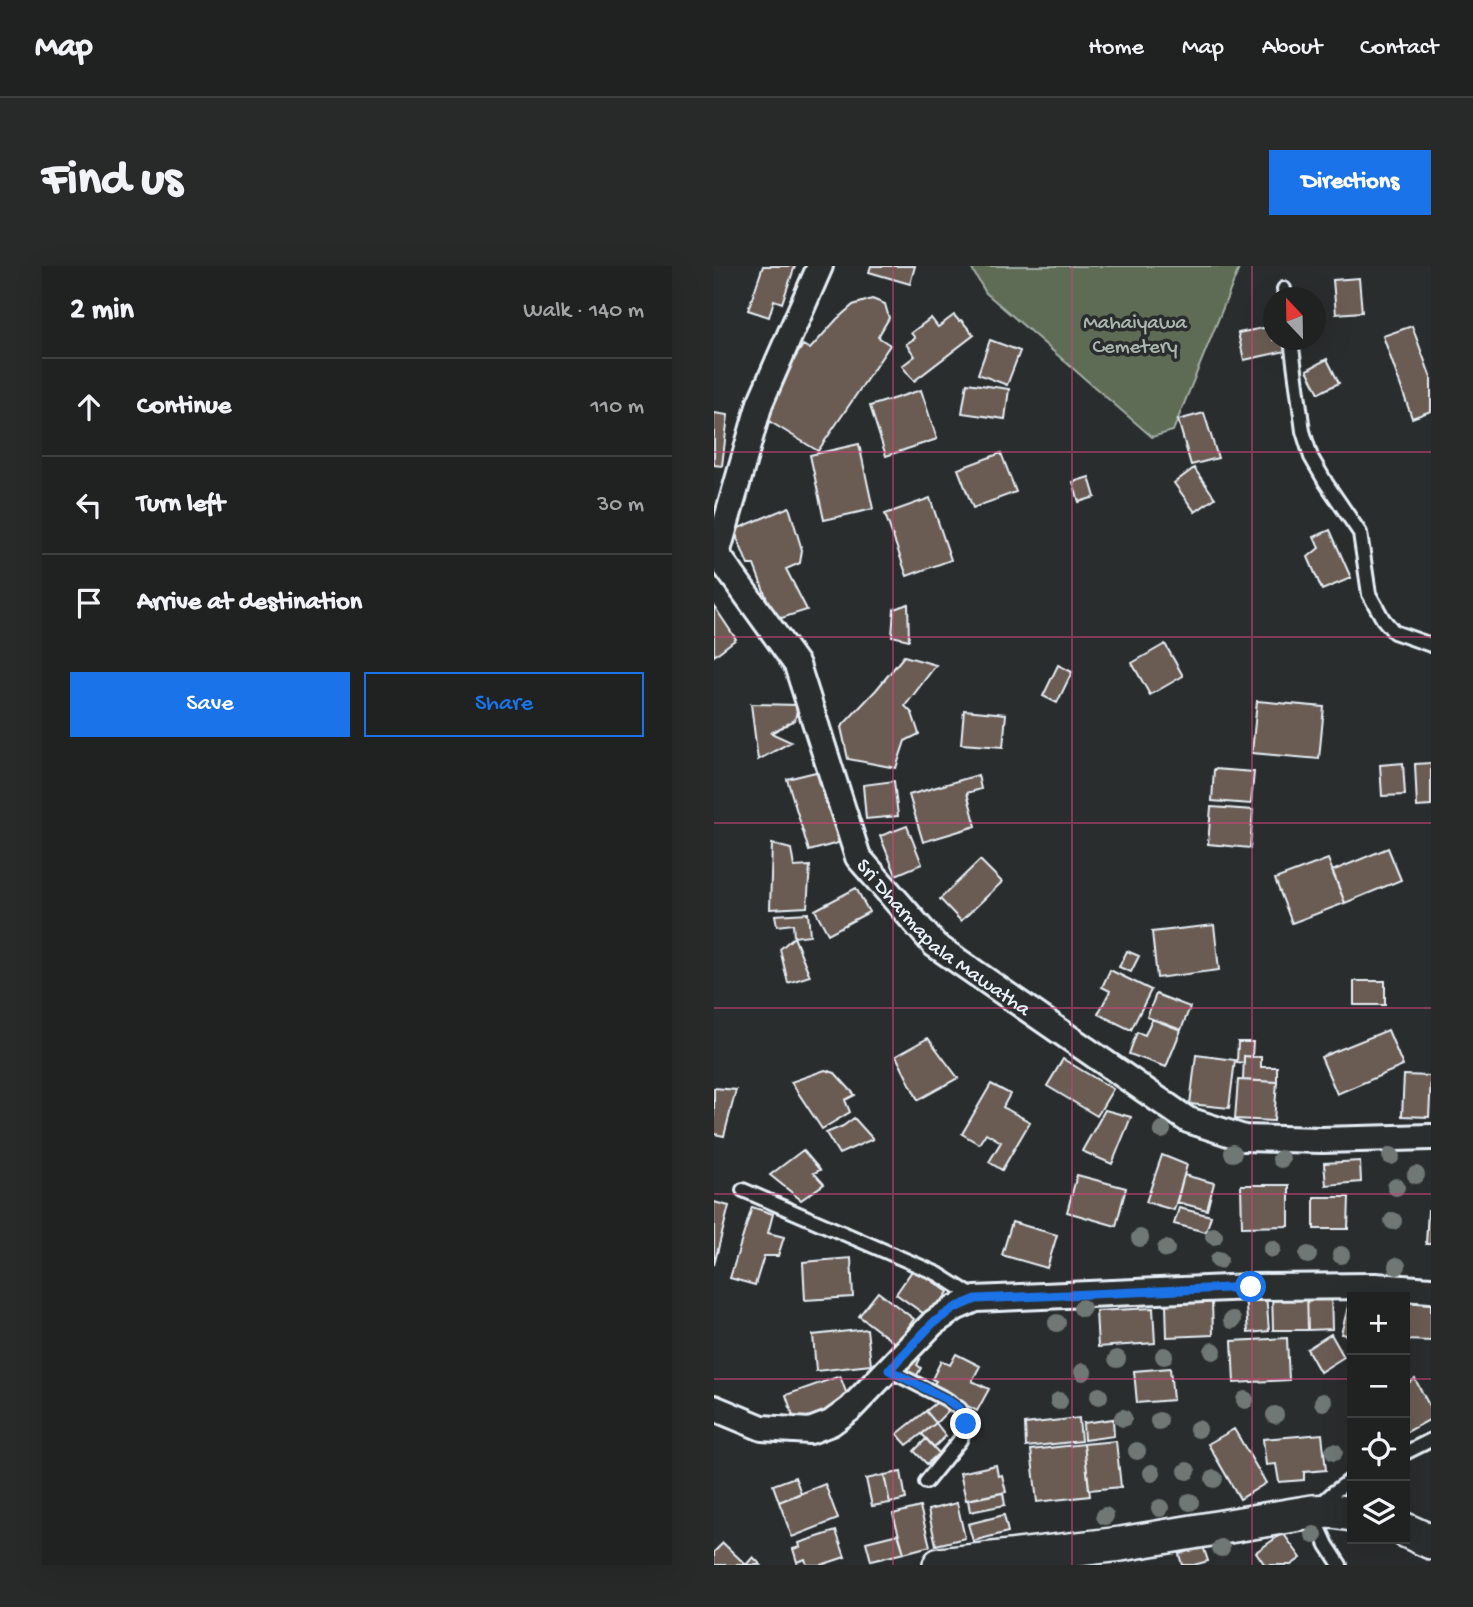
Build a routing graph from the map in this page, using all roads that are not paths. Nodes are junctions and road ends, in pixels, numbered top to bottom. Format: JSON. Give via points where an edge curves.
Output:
{"nodes":[{"id":1,"x":820,"y":266,"type":"edge"},
{"id":2,"x":1291,"y":350,"type":"edge"},
{"id":3,"x":1431,"y":645,"type":"edge"},
{"id":4,"x":1431,"y":1137,"type":"edge"},
{"id":5,"x":743,"y":1190,"type":"dead end"},
{"id":6,"x":1431,"y":1290,"type":"edge"},
{"id":7,"x":976,"y":1299,"type":"junction"},
{"id":8,"x":889,"y":1370,"type":"junction"},
{"id":9,"x":714,"y":1408,"type":"edge"},
{"id":10,"x":1431,"y":1440,"type":"edge"},
{"id":11,"x":1410,"y":1450,"type":"edge"},
{"id":12,"x":1349,"y":1481,"type":"edge"},
{"id":13,"x":926,"y":1482,"type":"dead end"},
{"id":14,"x":1312,"y":1512,"type":"junction"},
{"id":15,"x":1347,"y":1513,"type":"edge"},
{"id":16,"x":1410,"y":1533,"type":"edge"},
{"id":17,"x":1431,"y":1542,"type":"edge"},
{"id":18,"x":940,"y":1565,"type":"edge"},
{"id":19,"x":1340,"y":1565,"type":"edge"}],
"edges":[{"from":1,"to":4,"type":"street","name":"Sri Dharmapala Mawatha","via":[[760,403],[717,554],[797,665],[858,857],[935,945],[1188,1120],[1244,1138]]},
{"from":2,"to":3,"type":"lane","via":[[1303,432],[1311,457],[1360,533],[1369,594],[1394,632]]},
{"from":5,"to":7,"type":"lane","via":[[938,1274]]},
{"from":6,"to":7,"type":"street","via":[[1251,1287]]},
{"from":7,"to":8,"type":"street","via":[[933,1323]]},
{"from":8,"to":9,"type":"street","via":[[850,1409],[810,1431],[762,1428]]},
{"from":8,"to":13,"type":"lane","via":[[946,1399],[960,1409],[966,1424],[960,1440]]},
{"from":10,"to":11,"type":"lane"},
{"from":12,"to":14,"type":"lane"},
{"from":14,"to":15,"type":"street"},
{"from":14,"to":18,"type":"street","via":[[1121,1544]]},
{"from":14,"to":19,"type":"lane"},
{"from":16,"to":17,"type":"street"}]}
